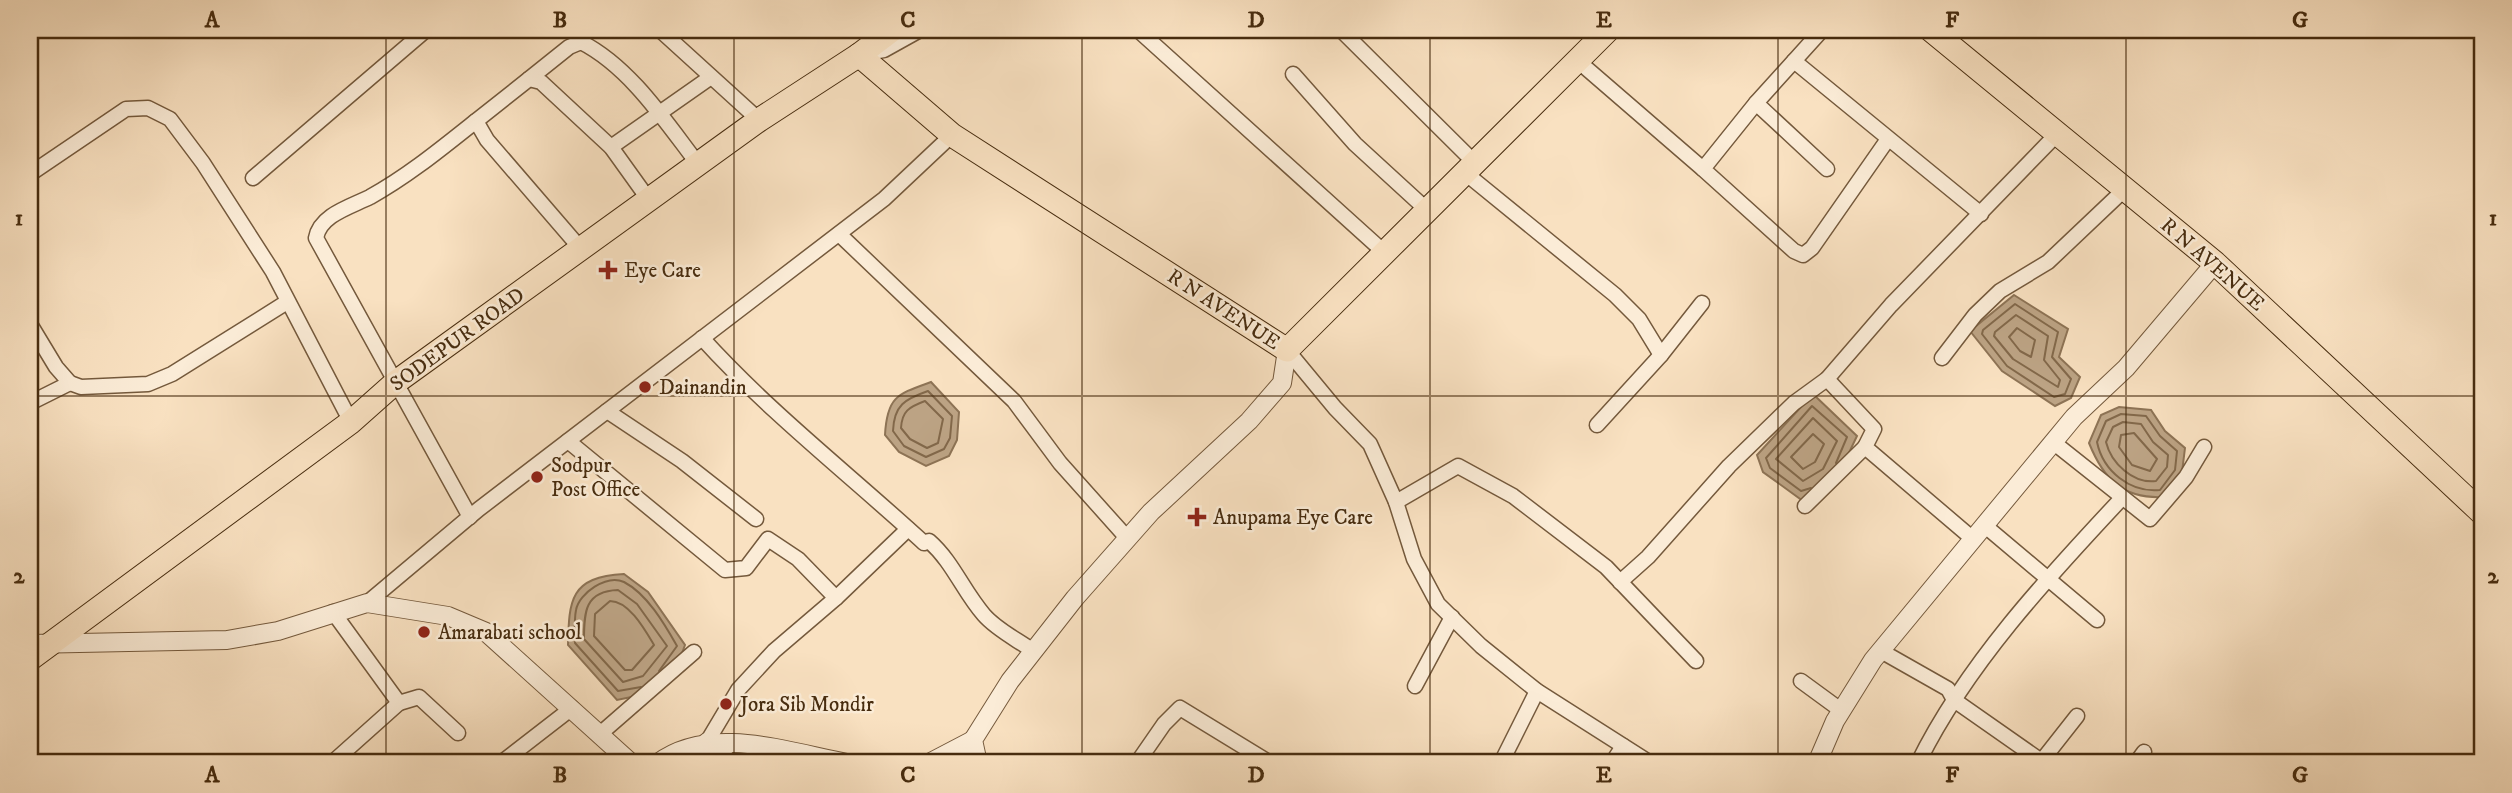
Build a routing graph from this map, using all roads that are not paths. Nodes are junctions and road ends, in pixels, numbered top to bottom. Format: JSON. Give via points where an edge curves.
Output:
{"nodes":[{"id":1,"x":426,"y":30,"type":"edge"},
{"id":2,"x":660,"y":30,"type":"edge"},
{"id":3,"x":872,"y":30,"type":"edge"},
{"id":4,"x":892,"y":30,"type":"edge"},
{"id":5,"x":920,"y":30,"type":"edge"},
{"id":6,"x":1138,"y":30,"type":"edge"},
{"id":7,"x":1340,"y":30,"type":"edge"},
{"id":8,"x":1822,"y":30,"type":"edge"},
{"id":9,"x":1931,"y":30,"type":"edge"},
{"id":10,"x":1600,"y":33,"type":"edge"},
{"id":11,"x":859,"y":55,"type":"junction"},
{"id":12,"x":1578,"y":61,"type":"junction"},
{"id":13,"x":1794,"y":61,"type":"junction"},
{"id":14,"x":1293,"y":74,"type":"dead end"},
{"id":15,"x":711,"y":77,"type":"junction"},
{"id":16,"x":529,"y":79,"type":"junction"},
{"id":17,"x":1756,"y":103,"type":"junction"},
{"id":18,"x":660,"y":115,"type":"junction"},
{"id":19,"x":759,"y":120,"type":"junction"},
{"id":20,"x":476,"y":121,"type":"junction"},
{"id":21,"x":2058,"y":133,"type":"junction"},
{"id":22,"x":952,"y":135,"type":"junction"},
{"id":23,"x":1888,"y":139,"type":"junction"},
{"id":24,"x":611,"y":147,"type":"junction"},
{"id":25,"x":698,"y":164,"type":"junction"},
{"id":26,"x":1469,"y":167,"type":"junction"},
{"id":27,"x":1703,"y":169,"type":"junction"},
{"id":28,"x":1827,"y":169,"type":"dead end"},
{"id":29,"x":30,"y":174,"type":"edge"},
{"id":30,"x":253,"y":177,"type":"dead end"},
{"id":31,"x":2125,"y":189,"type":"junction"},
{"id":32,"x":649,"y":200,"type":"junction"},
{"id":33,"x":1427,"y":210,"type":"junction"},
{"id":34,"x":1981,"y":215,"type":"junction"},
{"id":35,"x":839,"y":234,"type":"junction"},
{"id":36,"x":581,"y":249,"type":"junction"},
{"id":37,"x":1385,"y":253,"type":"junction"},
{"id":38,"x":2215,"y":263,"type":"junction"},
{"id":39,"x":287,"y":302,"type":"junction"},
{"id":40,"x":1702,"y":303,"type":"dead end"},
{"id":41,"x":30,"y":324,"type":"edge"},
{"id":42,"x":702,"y":338,"type":"junction"},
{"id":43,"x":1287,"y":350,"type":"junction"},
{"id":44,"x":1661,"y":355,"type":"junction"},
{"id":45,"x":1942,"y":358,"type":"dead end"},
{"id":46,"x":1827,"y":379,"type":"junction"},
{"id":47,"x":396,"y":382,"type":"junction"},
{"id":48,"x":70,"y":383,"type":"junction"},
{"id":49,"x":30,"y":403,"type":"edge"},
{"id":50,"x":607,"y":411,"type":"junction"},
{"id":51,"x":351,"y":422,"type":"junction"},
{"id":52,"x":1597,"y":425,"type":"dead end"},
{"id":53,"x":568,"y":441,"type":"junction"},
{"id":54,"x":2053,"y":442,"type":"junction"},
{"id":55,"x":1865,"y":447,"type":"junction"},
{"id":56,"x":2204,"y":447,"type":"dead end"},
{"id":57,"x":2122,"y":498,"type":"junction"},
{"id":58,"x":1396,"y":502,"type":"junction"},
{"id":59,"x":1805,"y":506,"type":"dead end"},
{"id":60,"x":2482,"y":513,"type":"edge"},
{"id":61,"x":470,"y":517,"type":"junction"},
{"id":62,"x":756,"y":519,"type":"dead end"},
{"id":63,"x":908,"y":529,"type":"junction"},
{"id":64,"x":1979,"y":532,"type":"junction"},
{"id":65,"x":1128,"y":539,"type":"junction"},
{"id":66,"x":2048,"y":576,"type":"junction"},
{"id":67,"x":1620,"y":582,"type":"junction"},
{"id":68,"x":836,"y":598,"type":"junction"},
{"id":69,"x":367,"y":603,"type":"junction"},
{"id":70,"x":333,"y":612,"type":"junction"},
{"id":71,"x":1452,"y":617,"type":"junction"},
{"id":72,"x":2097,"y":620,"type":"dead end"},
{"id":73,"x":40,"y":644,"type":"edge"},
{"id":74,"x":1033,"y":651,"type":"junction"},
{"id":75,"x":1881,"y":651,"type":"junction"},
{"id":76,"x":694,"y":652,"type":"dead end"},
{"id":77,"x":30,"y":659,"type":"edge"},
{"id":78,"x":1696,"y":661,"type":"dead end"},
{"id":79,"x":1801,"y":681,"type":"dead end"},
{"id":80,"x":1415,"y":686,"type":"dead end"},
{"id":81,"x":1537,"y":691,"type":"junction"},
{"id":82,"x":1954,"y":700,"type":"junction"},
{"id":83,"x":399,"y":704,"type":"junction"},
{"id":84,"x":572,"y":708,"type":"junction"},
{"id":85,"x":1842,"y":711,"type":"junction"},
{"id":86,"x":2077,"y":716,"type":"dead end"},
{"id":87,"x":458,"y":733,"type":"dead end"},
{"id":88,"x":600,"y":734,"type":"junction"},
{"id":89,"x":973,"y":740,"type":"junction"},
{"id":90,"x":708,"y":742,"type":"junction"},
{"id":91,"x":1623,"y":746,"type":"junction"},
{"id":92,"x":333,"y":762,"type":"edge"},
{"id":93,"x":1921,"y":762,"type":"edge"},
{"id":94,"x":501,"y":763,"type":"edge"},
{"id":95,"x":631,"y":763,"type":"edge"},
{"id":96,"x":658,"y":763,"type":"edge"},
{"id":97,"x":730,"y":763,"type":"edge"},
{"id":98,"x":847,"y":763,"type":"edge"},
{"id":99,"x":929,"y":763,"type":"edge"},
{"id":100,"x":978,"y":763,"type":"edge"},
{"id":101,"x":1137,"y":763,"type":"edge"},
{"id":102,"x":1270,"y":763,"type":"edge"},
{"id":103,"x":1501,"y":763,"type":"edge"},
{"id":104,"x":1612,"y":763,"type":"edge"},
{"id":105,"x":1650,"y":763,"type":"edge"},
{"id":106,"x":1817,"y":763,"type":"edge"},
{"id":107,"x":2041,"y":763,"type":"edge"}],
"edges":[{"from":1,"to":30,"type":"street"},
{"from":2,"to":15,"type":"street"},
{"from":3,"to":11,"type":"street"},
{"from":4,"to":11,"type":"main road","name":"SODEPUR ROAD"},
{"from":5,"to":11,"type":"street","via":[[884,50]]},
{"from":6,"to":37,"type":"street"},
{"from":7,"to":26,"type":"street"},
{"from":8,"to":13,"type":"street"},
{"from":9,"to":21,"type":"main road","name":"R N AVENUE"},
{"from":10,"to":12,"type":"main road","name":"R N AVENUE"},
{"from":11,"to":19,"type":"main road","name":"SODEPUR ROAD"},
{"from":11,"to":22,"type":"main road","name":"R N AVENUE"},
{"from":12,"to":26,"type":"main road","name":"R N AVENUE"},
{"from":12,"to":27,"type":"street"},
{"from":13,"to":17,"type":"street"},
{"from":13,"to":23,"type":"street"},
{"from":14,"to":33,"type":"street","via":[[1355,144]]},
{"from":15,"to":18,"type":"street"},
{"from":15,"to":19,"type":"street"},
{"from":16,"to":18,"type":"street","via":[[581,41],[624,75]]},
{"from":16,"to":20,"type":"street"},
{"from":16,"to":24,"type":"street","via":[[541,82]]},
{"from":17,"to":27,"type":"street"},
{"from":17,"to":28,"type":"street"},
{"from":18,"to":24,"type":"street"},
{"from":18,"to":25,"type":"street"},
{"from":19,"to":25,"type":"main road","name":"SODEPUR ROAD"},
{"from":20,"to":36,"type":"street","via":[[487,140]]},
{"from":20,"to":47,"type":"street","via":[[386,188],[318,228],[316,238]]},
{"from":21,"to":31,"type":"main road","name":"R N AVENUE"},
{"from":21,"to":34,"type":"street"},
{"from":22,"to":35,"type":"street"},
{"from":22,"to":43,"type":"main road","name":"R N AVENUE"},
{"from":23,"to":27,"type":"street","via":[[1803,255]]},
{"from":23,"to":34,"type":"street"},
{"from":24,"to":32,"type":"street"},
{"from":25,"to":32,"type":"main road","name":"SODEPUR ROAD"},
{"from":26,"to":33,"type":"main road","name":"R N AVENUE"},
{"from":26,"to":44,"type":"street","via":[[1615,295],[1639,319]]},
{"from":29,"to":39,"type":"street","via":[[126,109],[148,108],[170,119],[202,163],[273,272]]},
{"from":31,"to":38,"type":"main road","name":"R N AVENUE"},
{"from":31,"to":45,"type":"street","via":[[2048,262],[2000,291]]},
{"from":32,"to":36,"type":"main road","name":"SODEPUR ROAD"},
{"from":33,"to":37,"type":"main road","name":"R N AVENUE"},
{"from":34,"to":46,"type":"street","via":[[1891,305]]},
{"from":35,"to":42,"type":"street"},
{"from":35,"to":65,"type":"street","via":[[1014,401],[1060,463]]},
{"from":36,"to":47,"type":"main road","name":"SODEPUR ROAD"},
{"from":37,"to":43,"type":"main road","name":"R N AVENUE"},
{"from":38,"to":54,"type":"street","via":[[2126,368]]},
{"from":38,"to":60,"type":"main road","name":"R N AVENUE"},
{"from":39,"to":48,"type":"street","via":[[172,374],[148,384],[81,387]]},
{"from":39,"to":51,"type":"street"},
{"from":40,"to":44,"type":"street"},
{"from":41,"to":48,"type":"street"},
{"from":42,"to":50,"type":"street"},
{"from":42,"to":63,"type":"street","via":[[740,379]]},
{"from":43,"to":58,"type":"street","via":[[1370,444]]},
{"from":43,"to":65,"type":"street","via":[[1282,383]]},
{"from":44,"to":52,"type":"street"},
{"from":46,"to":55,"type":"street","via":[[1874,429]]},
{"from":46,"to":67,"type":"street","via":[[1794,403],[1729,466]]},
{"from":47,"to":51,"type":"main road","name":"SODEPUR ROAD"},
{"from":47,"to":61,"type":"street"},
{"from":48,"to":49,"type":"street"},
{"from":50,"to":53,"type":"street"},
{"from":50,"to":62,"type":"street","via":[[682,461]]},
{"from":51,"to":73,"type":"main road","name":"SODEPUR ROAD"},
{"from":53,"to":61,"type":"street"},
{"from":53,"to":68,"type":"street","via":[[724,570],[746,568],[768,539],[798,559]]},
{"from":54,"to":57,"type":"street"},
{"from":54,"to":64,"type":"street"},
{"from":55,"to":59,"type":"street"},
{"from":55,"to":64,"type":"street"},
{"from":56,"to":57,"type":"street","via":[[2186,477],[2150,519]]},
{"from":57,"to":66,"type":"street"},
{"from":58,"to":67,"type":"street","via":[[1458,466],[1513,496]]},
{"from":58,"to":71,"type":"street","via":[[1414,559],[1438,604]]},
{"from":61,"to":69,"type":"street"},
{"from":63,"to":68,"type":"street"},
{"from":63,"to":74,"type":"street","via":[[947,557],[986,618]]},
{"from":64,"to":66,"type":"street"},
{"from":64,"to":75,"type":"street"},
{"from":65,"to":74,"type":"street"},
{"from":66,"to":72,"type":"street"},
{"from":66,"to":82,"type":"street"},
{"from":67,"to":78,"type":"street"},
{"from":68,"to":90,"type":"street","via":[[774,651],[738,690]]},
{"from":69,"to":70,"type":"street"},
{"from":69,"to":84,"type":"street","via":[[448,616],[486,632]]},
{"from":70,"to":73,"type":"street","via":[[278,631],[227,640]]},
{"from":70,"to":83,"type":"street"},
{"from":71,"to":80,"type":"street"},
{"from":71,"to":81,"type":"street"},
{"from":73,"to":77,"type":"main road","name":"SODEPUR ROAD"},
{"from":74,"to":89,"type":"street"},
{"from":75,"to":82,"type":"street","via":[[1948,689]]},
{"from":75,"to":85,"type":"street"},
{"from":76,"to":88,"type":"street"},
{"from":79,"to":85,"type":"street"},
{"from":81,"to":91,"type":"street"},
{"from":81,"to":103,"type":"street"},
{"from":82,"to":93,"type":"street"},
{"from":82,"to":107,"type":"street"},
{"from":83,"to":87,"type":"street","via":[[419,697]]},
{"from":83,"to":92,"type":"street"},
{"from":84,"to":88,"type":"street"},
{"from":84,"to":94,"type":"street"},
{"from":85,"to":106,"type":"street"},
{"from":86,"to":107,"type":"street"},
{"from":88,"to":95,"type":"street"},
{"from":89,"to":99,"type":"street"},
{"from":89,"to":100,"type":"street"},
{"from":90,"to":96,"type":"street","via":[[672,752]]},
{"from":90,"to":97,"type":"street"},
{"from":90,"to":98,"type":"street"},
{"from":91,"to":104,"type":"street"},
{"from":91,"to":105,"type":"street"},
{"from":101,"to":102,"type":"street","via":[[1180,708]]}]}
